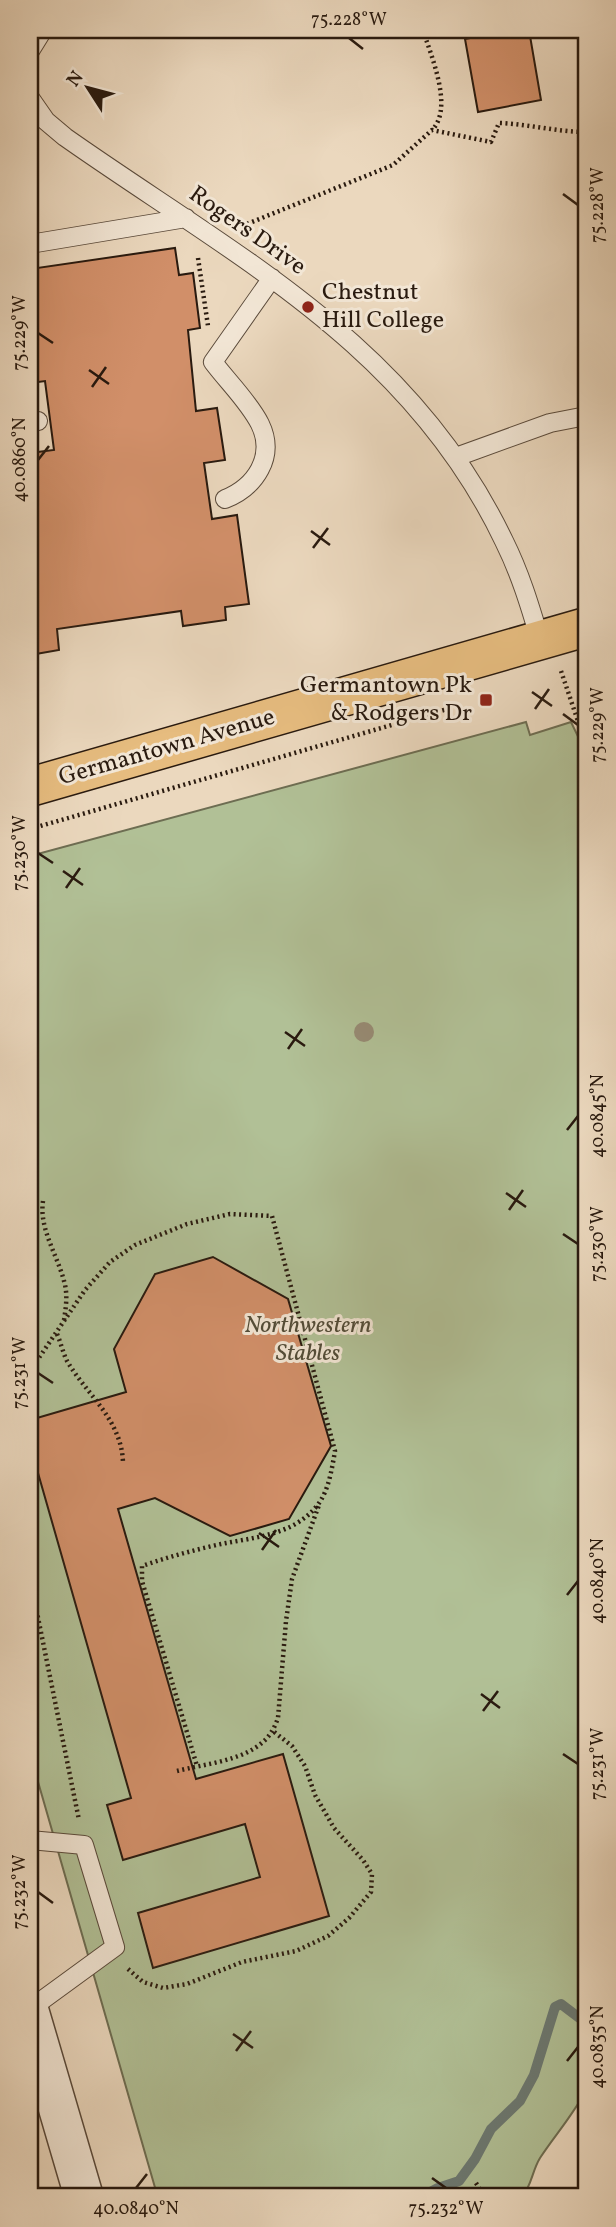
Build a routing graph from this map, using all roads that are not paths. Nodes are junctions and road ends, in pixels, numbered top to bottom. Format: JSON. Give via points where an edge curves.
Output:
{"nodes":[{"id":1,"x":43,"y":30,"type":"edge"},
{"id":2,"x":30,"y":51,"type":"edge"},
{"id":3,"x":30,"y":98,"type":"edge"},
{"id":4,"x":186,"y":218,"type":"junction"},
{"id":5,"x":30,"y":244,"type":"edge"},
{"id":6,"x":272,"y":278,"type":"junction"},
{"id":7,"x":586,"y":416,"type":"edge"},
{"id":8,"x":456,"y":457,"type":"junction"},
{"id":9,"x":225,"y":499,"type":"dead end"},
{"id":10,"x":586,"y":627,"type":"edge"},
{"id":11,"x":550,"y":656,"type":"junction"},
{"id":12,"x":30,"y":787,"type":"edge"},
{"id":13,"x":30,"y":1840,"type":"edge"},
{"id":14,"x":30,"y":2011,"type":"edge"},
{"id":15,"x":83,"y":2197,"type":"edge"}],
"edges":[{"from":1,"to":2,"type":"lane"},
{"from":3,"to":4,"type":"lane","name":"Rogers Drive","via":[[65,137]]},
{"from":4,"to":5,"type":"lane"},
{"from":4,"to":6,"type":"lane","name":"Rogers Drive"},
{"from":6,"to":8,"type":"lane","name":"Rogers Drive","via":[[361,350],[420,411]]},
{"from":6,"to":9,"type":"lane","via":[[213,362],[260,425],[265,440],[263,463],[252,484]]},
{"from":7,"to":8,"type":"lane","via":[[550,423]]},
{"from":8,"to":11,"type":"lane","name":"Rogers Drive","via":[[504,540]]},
{"from":10,"to":11,"type":"main road","name":"Germantown Avenue"},
{"from":11,"to":12,"type":"main road","name":"Germantown Avenue"},
{"from":13,"to":14,"type":"lane","via":[[84,1845],[115,1947]]},
{"from":14,"to":15,"type":"street"}]}
